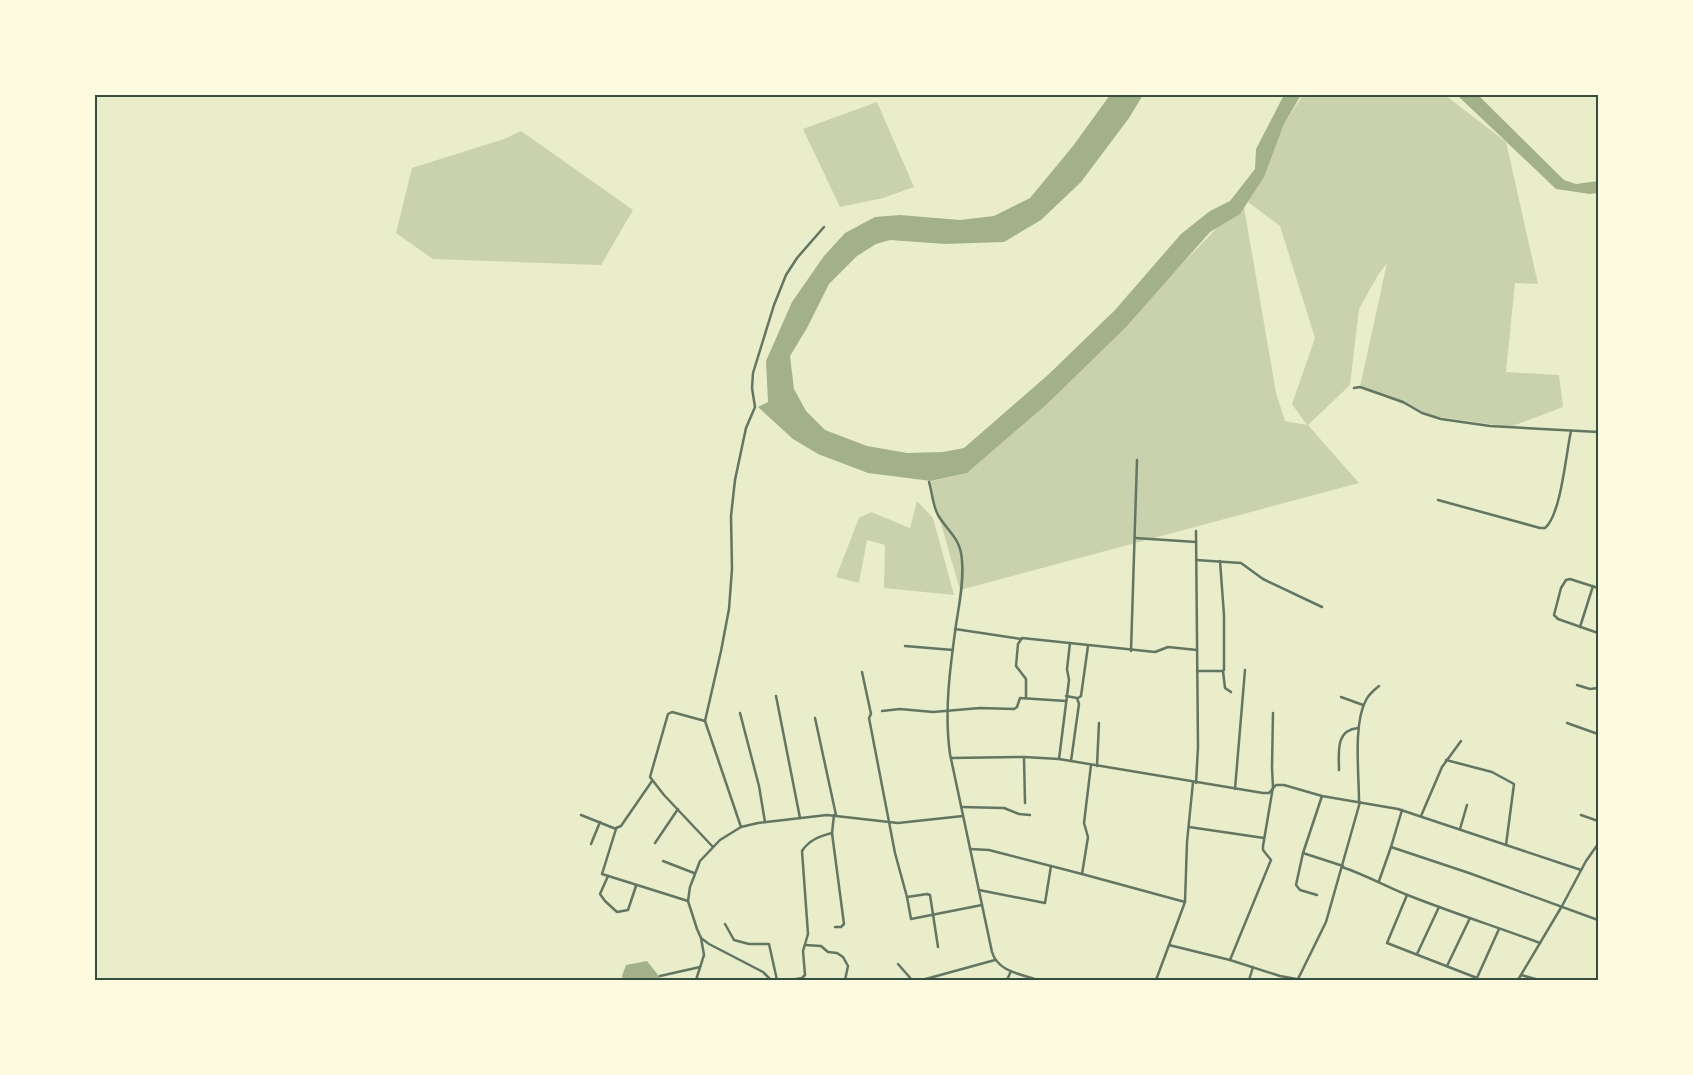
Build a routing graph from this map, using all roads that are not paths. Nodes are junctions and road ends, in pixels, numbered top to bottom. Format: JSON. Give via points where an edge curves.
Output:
{"nodes":[{"id":1,"x":824,"y":227,"type":"dead end"},
{"id":2,"x":1354,"y":388,"type":"dead end"},
{"id":3,"x":1570,"y":431,"type":"junction"},
{"id":4,"x":1598,"y":432,"type":"edge"},
{"id":5,"x":1137,"y":460,"type":"dead end"},
{"id":6,"x":929,"y":482,"type":"dead end"},
{"id":7,"x":1438,"y":500,"type":"dead end"},
{"id":8,"x":1196,"y":531,"type":"dead end"},
{"id":9,"x":1134,"y":538,"type":"junction"},
{"id":10,"x":1196,"y":542,"type":"junction"},
{"id":11,"x":1196,"y":560,"type":"junction"},
{"id":12,"x":1220,"y":561,"type":"junction"},
{"id":13,"x":1593,"y":586,"type":"junction"},
{"id":14,"x":1598,"y":588,"type":"edge"},
{"id":15,"x":1322,"y":607,"type":"dead end"},
{"id":16,"x":1580,"y":627,"type":"junction"},
{"id":17,"x":955,"y":629,"type":"junction"},
{"id":18,"x":1598,"y":633,"type":"edge"},
{"id":19,"x":1021,"y":639,"type":"junction"},
{"id":20,"x":1070,"y":643,"type":"junction"},
{"id":21,"x":905,"y":646,"type":"dead end"},
{"id":22,"x":1088,"y":646,"type":"junction"},
{"id":23,"x":952,"y":650,"type":"junction"},
{"id":24,"x":1198,"y":650,"type":"junction"},
{"id":25,"x":1131,"y":651,"type":"junction"},
{"id":26,"x":1245,"y":670,"type":"dead end"},
{"id":27,"x":1197,"y":671,"type":"junction"},
{"id":28,"x":1223,"y":671,"type":"junction"},
{"id":29,"x":862,"y":672,"type":"dead end"},
{"id":30,"x":1577,"y":685,"type":"dead end"},
{"id":31,"x":1379,"y":686,"type":"dead end"},
{"id":32,"x":1598,"y":688,"type":"edge"},
{"id":33,"x":1231,"y":692,"type":"dead end"},
{"id":34,"x":776,"y":696,"type":"dead end"},
{"id":35,"x":1066,"y":696,"type":"junction"},
{"id":36,"x":1342,"y":697,"type":"dead end"},
{"id":37,"x":1026,"y":698,"type":"junction"},
{"id":38,"x":1078,"y":698,"type":"junction"},
{"id":39,"x":1066,"y":701,"type":"junction"},
{"id":40,"x":1363,"y":705,"type":"junction"},
{"id":41,"x":949,"y":710,"type":"junction"},
{"id":42,"x":882,"y":711,"type":"dead end"},
{"id":43,"x":1273,"y":712,"type":"dead end"},
{"id":44,"x":740,"y":714,"type":"dead end"},
{"id":45,"x":815,"y":718,"type":"dead end"},
{"id":46,"x":704,"y":721,"type":"junction"},
{"id":47,"x":1100,"y":723,"type":"dead end"},
{"id":48,"x":1568,"y":723,"type":"dead end"},
{"id":49,"x":1358,"y":728,"type":"junction"},
{"id":50,"x":1598,"y":734,"type":"edge"},
{"id":51,"x":1460,"y":741,"type":"dead end"},
{"id":52,"x":1024,"y":757,"type":"junction"},
{"id":53,"x":951,"y":758,"type":"junction"},
{"id":54,"x":1059,"y":759,"type":"junction"},
{"id":55,"x":1446,"y":760,"type":"junction"},
{"id":56,"x":1071,"y":761,"type":"junction"},
{"id":57,"x":1092,"y":765,"type":"junction"},
{"id":58,"x":1097,"y":766,"type":"junction"},
{"id":59,"x":1339,"y":770,"type":"dead end"},
{"id":60,"x":652,"y":781,"type":"junction"},
{"id":61,"x":1194,"y":782,"type":"junction"},
{"id":62,"x":1274,"y":787,"type":"junction"},
{"id":63,"x":1235,"y":789,"type":"junction"},
{"id":64,"x":1322,"y":796,"type":"junction"},
{"id":65,"x":1360,"y":801,"type":"junction"},
{"id":66,"x":1025,"y":803,"type":"dead end"},
{"id":67,"x":1467,"y":805,"type":"dead end"},
{"id":68,"x":961,"y":807,"type":"junction"},
{"id":69,"x":678,"y":809,"type":"junction"},
{"id":70,"x":1402,"y":810,"type":"junction"},
{"id":71,"x":581,"y":815,"type":"dead end"},
{"id":72,"x":835,"y":815,"type":"junction"},
{"id":73,"x":1030,"y":815,"type":"dead end"},
{"id":74,"x":1581,"y":815,"type":"dead end"},
{"id":75,"x":963,"y":816,"type":"junction"},
{"id":76,"x":1422,"y":816,"type":"junction"},
{"id":77,"x":800,"y":818,"type":"junction"},
{"id":78,"x":1598,"y":821,"type":"edge"},
{"id":79,"x":601,"y":822,"type":"junction"},
{"id":80,"x":765,"y":822,"type":"junction"},
{"id":81,"x":888,"y":822,"type":"junction"},
{"id":82,"x":741,"y":827,"type":"junction"},
{"id":83,"x":1189,"y":827,"type":"junction"},
{"id":84,"x":616,"y":828,"type":"junction"},
{"id":85,"x":1460,"y":830,"type":"junction"},
{"id":86,"x":832,"y":833,"type":"junction"},
{"id":87,"x":1264,"y":838,"type":"junction"},
{"id":88,"x":655,"y":843,"type":"dead end"},
{"id":89,"x":592,"y":844,"type":"dead end"},
{"id":90,"x":1598,"y":844,"type":"edge"},
{"id":91,"x":1506,"y":845,"type":"junction"},
{"id":92,"x":713,"y":847,"type":"junction"},
{"id":93,"x":1392,"y":847,"type":"junction"},
{"id":94,"x":970,"y":849,"type":"junction"},
{"id":95,"x":1303,"y":853,"type":"junction"},
{"id":96,"x":664,"y":862,"type":"dead end"},
{"id":97,"x":1051,"y":866,"type":"junction"},
{"id":98,"x":1342,"y":866,"type":"junction"},
{"id":99,"x":1581,"y":870,"type":"junction"},
{"id":100,"x":694,"y":873,"type":"junction"},
{"id":101,"x":1082,"y":874,"type":"junction"},
{"id":102,"x":608,"y":876,"type":"junction"},
{"id":103,"x":1378,"y":881,"type":"junction"},
{"id":104,"x":636,"y":885,"type":"junction"},
{"id":105,"x":979,"y":890,"type":"junction"},
{"id":106,"x":1317,"y":895,"type":"dead end"},
{"id":107,"x":1407,"y":895,"type":"junction"},
{"id":108,"x":907,"y":897,"type":"junction"},
{"id":109,"x":688,"y":901,"type":"junction"},
{"id":110,"x":1185,"y":902,"type":"junction"},
{"id":111,"x":982,"y":905,"type":"junction"},
{"id":112,"x":1562,"y":906,"type":"junction"},
{"id":113,"x":1439,"y":907,"type":"junction"},
{"id":114,"x":932,"y":914,"type":"junction"},
{"id":115,"x":1470,"y":918,"type":"junction"},
{"id":116,"x":1598,"y":920,"type":"edge"},
{"id":117,"x":725,"y":924,"type":"dead end"},
{"id":118,"x":835,"y":927,"type":"dead end"},
{"id":119,"x":1500,"y":928,"type":"junction"},
{"id":120,"x":701,"y":938,"type":"junction"},
{"id":121,"x":1540,"y":943,"type":"junction"},
{"id":122,"x":805,"y":945,"type":"junction"},
{"id":123,"x":1169,"y":945,"type":"junction"},
{"id":124,"x":938,"y":946,"type":"dead end"},
{"id":125,"x":1417,"y":954,"type":"junction"},
{"id":126,"x":995,"y":960,"type":"junction"},
{"id":127,"x":1230,"y":960,"type":"junction"},
{"id":128,"x":898,"y":964,"type":"dead end"},
{"id":129,"x":1447,"y":966,"type":"junction"},
{"id":130,"x":700,"y":967,"type":"junction"},
{"id":131,"x":1252,"y":967,"type":"junction"},
{"id":132,"x":1010,"y":971,"type":"junction"},
{"id":133,"x":1521,"y":975,"type":"junction"},
{"id":134,"x":660,"y":976,"type":"dead end"},
{"id":135,"x":1280,"y":976,"type":"junction"},
{"id":136,"x":1033,"y":979,"type":"edge"},
{"id":137,"x":1295,"y":979,"type":"edge"},
{"id":138,"x":1477,"y":979,"type":"edge"},
{"id":139,"x":696,"y":980,"type":"edge"},
{"id":140,"x":771,"y":980,"type":"edge"},
{"id":141,"x":776,"y":980,"type":"edge"},
{"id":142,"x":790,"y":980,"type":"edge"},
{"id":143,"x":845,"y":980,"type":"edge"},
{"id":144,"x":912,"y":980,"type":"edge"},
{"id":145,"x":922,"y":980,"type":"edge"},
{"id":146,"x":1007,"y":980,"type":"edge"},
{"id":147,"x":1038,"y":980,"type":"edge"},
{"id":148,"x":1156,"y":980,"type":"edge"},
{"id":149,"x":1249,"y":980,"type":"edge"},
{"id":150,"x":1279,"y":980,"type":"edge"},
{"id":151,"x":1302,"y":980,"type":"edge"},
{"id":152,"x":1518,"y":980,"type":"edge"},
{"id":153,"x":1539,"y":980,"type":"edge"}],
"edges":[{"from":1,"to":46,"type":"street","via":[[786,275],[753,373],[755,407],[740,453],[731,516],[729,609]]},
{"from":2,"to":3,"type":"street","via":[[1360,387],[1403,402],[1442,419]]},
{"from":3,"to":4,"type":"street"},
{"from":3,"to":7,"type":"street","via":[[1557,505],[1545,528]]},
{"from":5,"to":9,"type":"street"},
{"from":6,"to":17,"type":"street","via":[[937,513],[957,539],[961,550],[963,569]]},
{"from":8,"to":10,"type":"street"},
{"from":9,"to":10,"type":"street"},
{"from":9,"to":25,"type":"street"},
{"from":10,"to":11,"type":"street"},
{"from":11,"to":12,"type":"street"},
{"from":11,"to":24,"type":"street"},
{"from":12,"to":15,"type":"street","via":[[1241,563],[1263,579]]},
{"from":12,"to":28,"type":"street","via":[[1224,615]]},
{"from":13,"to":14,"type":"street"},
{"from":13,"to":16,"type":"street"},
{"from":13,"to":16,"type":"street","via":[[1570,579],[1561,588],[1555,617]]},
{"from":16,"to":18,"type":"street"},
{"from":17,"to":19,"type":"street"},
{"from":17,"to":23,"type":"street"},
{"from":19,"to":20,"type":"street"},
{"from":19,"to":37,"type":"street","via":[[1016,666],[1026,679]]},
{"from":20,"to":22,"type":"street"},
{"from":20,"to":35,"type":"street"},
{"from":21,"to":23,"type":"street"},
{"from":22,"to":25,"type":"street"},
{"from":22,"to":38,"type":"street"},
{"from":23,"to":41,"type":"street"},
{"from":24,"to":25,"type":"street","via":[[1168,647],[1157,652]]},
{"from":24,"to":27,"type":"street"},
{"from":26,"to":63,"type":"street"},
{"from":27,"to":28,"type":"street"},
{"from":27,"to":61,"type":"street","via":[[1198,747]]},
{"from":28,"to":33,"type":"street","via":[[1224,685]]},
{"from":29,"to":81,"type":"street"},
{"from":30,"to":32,"type":"street"},
{"from":31,"to":40,"type":"street"},
{"from":34,"to":77,"type":"street"},
{"from":35,"to":38,"type":"street"},
{"from":35,"to":39,"type":"street"},
{"from":36,"to":40,"type":"street"},
{"from":37,"to":39,"type":"street"},
{"from":37,"to":41,"type":"street","via":[[1018,699],[1014,709]]},
{"from":38,"to":56,"type":"street"},
{"from":39,"to":54,"type":"street"},
{"from":40,"to":49,"type":"street"},
{"from":41,"to":42,"type":"street","via":[[933,712],[900,708]]},
{"from":41,"to":53,"type":"street"},
{"from":43,"to":62,"type":"street"},
{"from":44,"to":80,"type":"street"},
{"from":45,"to":72,"type":"street"},
{"from":46,"to":60,"type":"street","via":[[672,712],[668,714],[650,777]]},
{"from":46,"to":82,"type":"street"},
{"from":47,"to":58,"type":"street"},
{"from":48,"to":50,"type":"street"},
{"from":49,"to":59,"type":"street","via":[[1350,729],[1342,736]]},
{"from":49,"to":65,"type":"street"},
{"from":51,"to":55,"type":"street"},
{"from":52,"to":53,"type":"street"},
{"from":52,"to":54,"type":"street"},
{"from":52,"to":66,"type":"street"},
{"from":53,"to":68,"type":"street"},
{"from":54,"to":56,"type":"street"},
{"from":55,"to":76,"type":"street"},
{"from":55,"to":91,"type":"street","via":[[1492,772],[1514,784]]},
{"from":56,"to":57,"type":"street"},
{"from":57,"to":58,"type":"street"},
{"from":57,"to":101,"type":"street","via":[[1084,823],[1088,837]]},
{"from":58,"to":61,"type":"street"},
{"from":60,"to":69,"type":"street"},
{"from":60,"to":84,"type":"street","via":[[621,826]]},
{"from":61,"to":63,"type":"street"},
{"from":61,"to":83,"type":"street"},
{"from":62,"to":63,"type":"street","via":[[1268,793]]},
{"from":62,"to":64,"type":"street","via":[[1284,785]]},
{"from":62,"to":87,"type":"street"},
{"from":64,"to":65,"type":"street"},
{"from":64,"to":95,"type":"street"},
{"from":65,"to":70,"type":"street"},
{"from":65,"to":98,"type":"street"},
{"from":67,"to":85,"type":"street"},
{"from":68,"to":73,"type":"street","via":[[1004,808]]},
{"from":68,"to":75,"type":"street"},
{"from":69,"to":88,"type":"street"},
{"from":69,"to":92,"type":"street"},
{"from":70,"to":76,"type":"street"},
{"from":70,"to":93,"type":"street"},
{"from":71,"to":79,"type":"street"},
{"from":72,"to":77,"type":"street"},
{"from":72,"to":81,"type":"street"},
{"from":72,"to":86,"type":"street"},
{"from":74,"to":78,"type":"street"},
{"from":75,"to":81,"type":"street"},
{"from":75,"to":94,"type":"street"},
{"from":76,"to":85,"type":"street"},
{"from":77,"to":80,"type":"street"},
{"from":79,"to":84,"type":"street"},
{"from":79,"to":89,"type":"street"},
{"from":80,"to":82,"type":"street"},
{"from":81,"to":108,"type":"street"},
{"from":82,"to":92,"type":"street"},
{"from":83,"to":87,"type":"street"},
{"from":83,"to":110,"type":"street"},
{"from":84,"to":102,"type":"street","via":[[602,874]]},
{"from":85,"to":91,"type":"street"},
{"from":86,"to":118,"type":"street","via":[[844,924]]},
{"from":86,"to":122,"type":"street","via":[[820,836],[802,851],[808,934]]},
{"from":87,"to":127,"type":"street","via":[[1263,850],[1271,860]]},
{"from":90,"to":99,"type":"street"},
{"from":91,"to":99,"type":"street"},
{"from":92,"to":100,"type":"street"},
{"from":93,"to":103,"type":"street"},
{"from":93,"to":112,"type":"street"},
{"from":94,"to":97,"type":"street","via":[[989,850]]},
{"from":94,"to":105,"type":"street"},
{"from":95,"to":98,"type":"street"},
{"from":95,"to":106,"type":"street","via":[[1297,887]]},
{"from":96,"to":100,"type":"street"},
{"from":97,"to":101,"type":"street"},
{"from":97,"to":105,"type":"street","via":[[1045,903]]},
{"from":98,"to":103,"type":"street"},
{"from":98,"to":137,"type":"street","via":[[1326,922]]},
{"from":99,"to":112,"type":"street"},
{"from":100,"to":109,"type":"street"},
{"from":101,"to":110,"type":"street"},
{"from":102,"to":104,"type":"street"},
{"from":102,"to":104,"type":"street","via":[[600,894],[617,912],[628,910]]},
{"from":103,"to":107,"type":"street"},
{"from":104,"to":109,"type":"street"},
{"from":105,"to":111,"type":"street"},
{"from":107,"to":113,"type":"street"},
{"from":107,"to":125,"type":"street","via":[[1387,942]]},
{"from":108,"to":114,"type":"street","via":[[928,894]]},
{"from":108,"to":114,"type":"street","via":[[912,919]]},
{"from":109,"to":120,"type":"street"},
{"from":110,"to":123,"type":"street"},
{"from":111,"to":114,"type":"street"},
{"from":111,"to":126,"type":"street"},
{"from":112,"to":116,"type":"street"},
{"from":112,"to":121,"type":"street"},
{"from":113,"to":115,"type":"street"},
{"from":113,"to":125,"type":"street"},
{"from":114,"to":124,"type":"street"},
{"from":115,"to":119,"type":"street"},
{"from":115,"to":129,"type":"street"},
{"from":117,"to":141,"type":"street","via":[[734,940],[769,944]]},
{"from":119,"to":121,"type":"street"},
{"from":119,"to":138,"type":"street"},
{"from":120,"to":130,"type":"street","via":[[704,955]]},
{"from":120,"to":140,"type":"street","via":[[763,972]]},
{"from":121,"to":133,"type":"street"},
{"from":122,"to":142,"type":"street","via":[[805,976]]},
{"from":122,"to":143,"type":"street","via":[[821,946],[842,957],[848,966]]},
{"from":123,"to":127,"type":"street"},
{"from":123,"to":148,"type":"street"},
{"from":125,"to":129,"type":"street"},
{"from":126,"to":132,"type":"street"},
{"from":126,"to":145,"type":"street"},
{"from":127,"to":131,"type":"street"},
{"from":128,"to":144,"type":"street"},
{"from":129,"to":138,"type":"street"},
{"from":130,"to":134,"type":"street"},
{"from":130,"to":139,"type":"street"},
{"from":131,"to":135,"type":"street"},
{"from":131,"to":149,"type":"street"},
{"from":132,"to":136,"type":"street"},
{"from":132,"to":146,"type":"street"},
{"from":133,"to":152,"type":"street"},
{"from":133,"to":153,"type":"street"},
{"from":135,"to":137,"type":"street"},
{"from":135,"to":150,"type":"street"},
{"from":136,"to":147,"type":"street"},
{"from":137,"to":151,"type":"street"}]}
